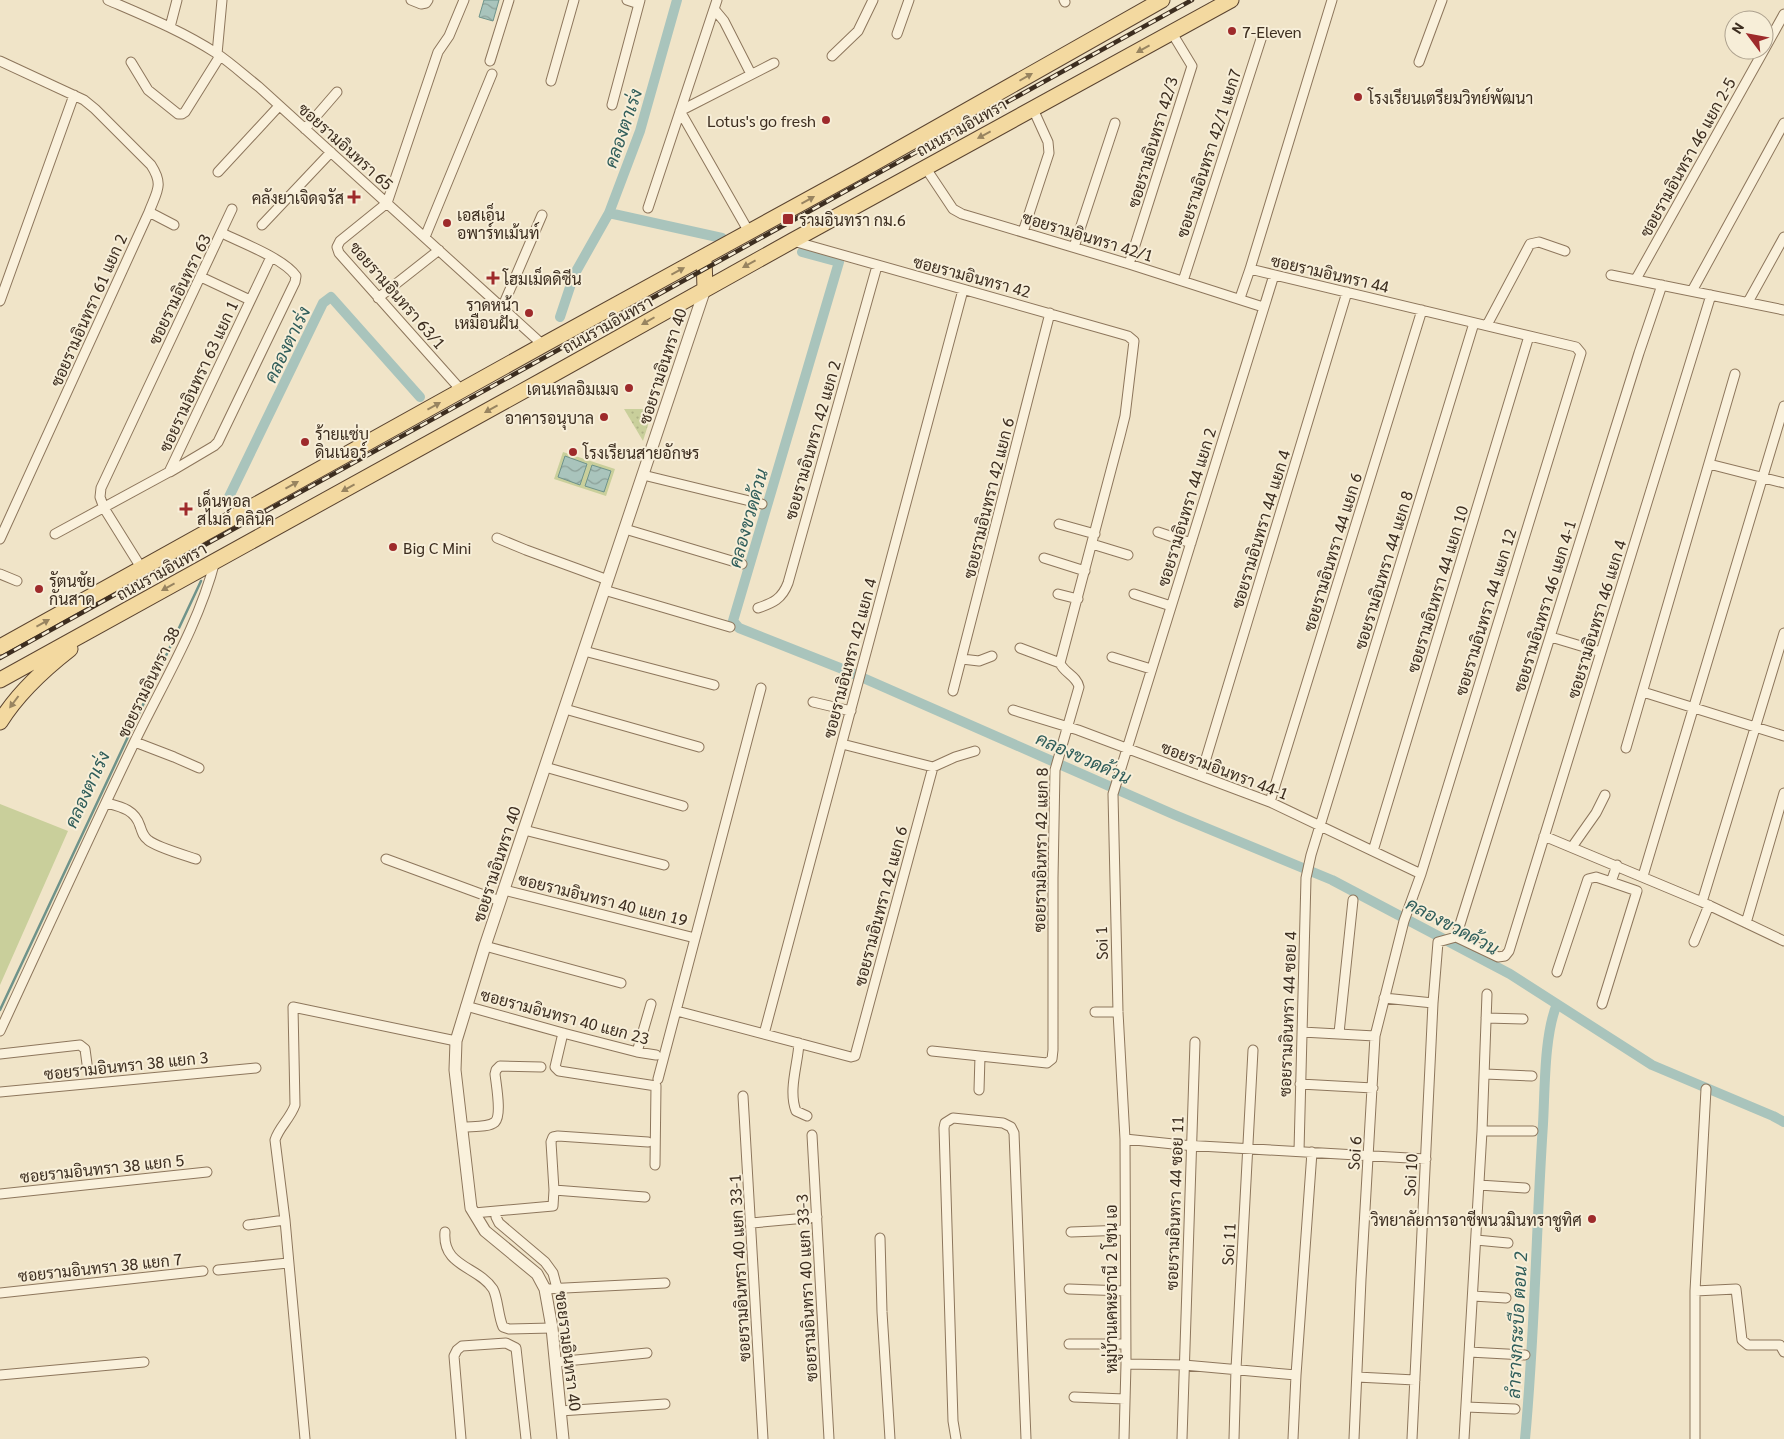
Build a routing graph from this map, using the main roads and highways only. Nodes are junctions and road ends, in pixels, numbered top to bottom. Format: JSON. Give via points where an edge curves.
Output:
{"nodes":[{"id":1,"x":1231,"y":0,"type":"edge"},
{"id":2,"x":1152,"y":2,"type":"edge"},
{"id":3,"x":704,"y":258,"type":"junction"},
{"id":4,"x":705,"y":289,"type":"junction"},
{"id":5,"x":110,"y":620,"type":"junction"},
{"id":6,"x":0,"y":647,"type":"edge"},
{"id":7,"x":0,"y":680,"type":"edge"},
{"id":8,"x":0,"y":722,"type":"edge"}],
"edges":[{"from":1,"to":4,"type":"main road","name":"ถนนรามอินทรา","one_way":true},
{"from":3,"to":2,"type":"main road","name":"ถนนรามอินทรา","one_way":true},
{"from":3,"to":4,"type":"main road"},
{"from":6,"to":3,"type":"main road","name":"ถนนรามอินทรา","one_way":true,"via":[[543,344]]},
{"from":4,"to":5,"type":"main road","name":"ถนนรามอินทรา","one_way":true},
{"from":5,"to":7,"type":"main road","name":"ถนนรามอินทรา"},
{"from":5,"to":8,"type":"main road","one_way":true,"via":[[36,678],[16,698]]}]}
